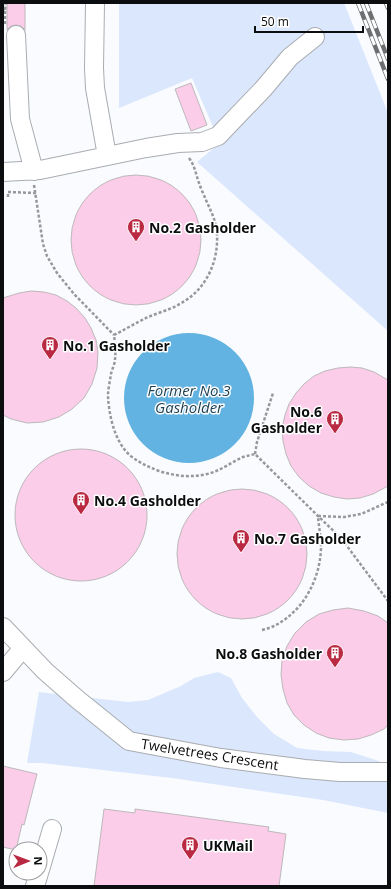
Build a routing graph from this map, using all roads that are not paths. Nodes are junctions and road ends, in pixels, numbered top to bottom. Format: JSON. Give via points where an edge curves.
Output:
{"nodes":[{"id":1,"x":95,"y":3,"type":"edge"},
{"id":2,"x":16,"y":35,"type":"dead end"},
{"id":3,"x":314,"y":37,"type":"dead end"},
{"id":4,"x":107,"y":156,"type":"junction"},
{"id":5,"x":32,"y":171,"type":"junction"},
{"id":6,"x":3,"y":172,"type":"edge"},
{"id":7,"x":3,"y":627,"type":"edge"},
{"id":8,"x":24,"y":648,"type":"junction"},
{"id":9,"x":3,"y":672,"type":"edge"},
{"id":10,"x":388,"y":772,"type":"edge"},
{"id":11,"x":52,"y":829,"type":"dead end"},
{"id":12,"x":48,"y":843,"type":"edge"}],
"edges":[{"from":1,"to":4,"type":"street","via":[[95,88]]},
{"from":2,"to":5,"type":"street","via":[[20,119]]},
{"from":3,"to":4,"type":"street","via":[[290,57],[218,136],[202,142],[178,143]]},
{"from":4,"to":5,"type":"street"},
{"from":5,"to":6,"type":"street"},
{"from":7,"to":8,"type":"street","name":"Twelvetrees Crescent"},
{"from":8,"to":9,"type":"street"},
{"from":8,"to":10,"type":"street","name":"Twelvetrees Crescent","via":[[45,671],[129,741],[221,758],[305,769]]},
{"from":11,"to":12,"type":"street"}]}
